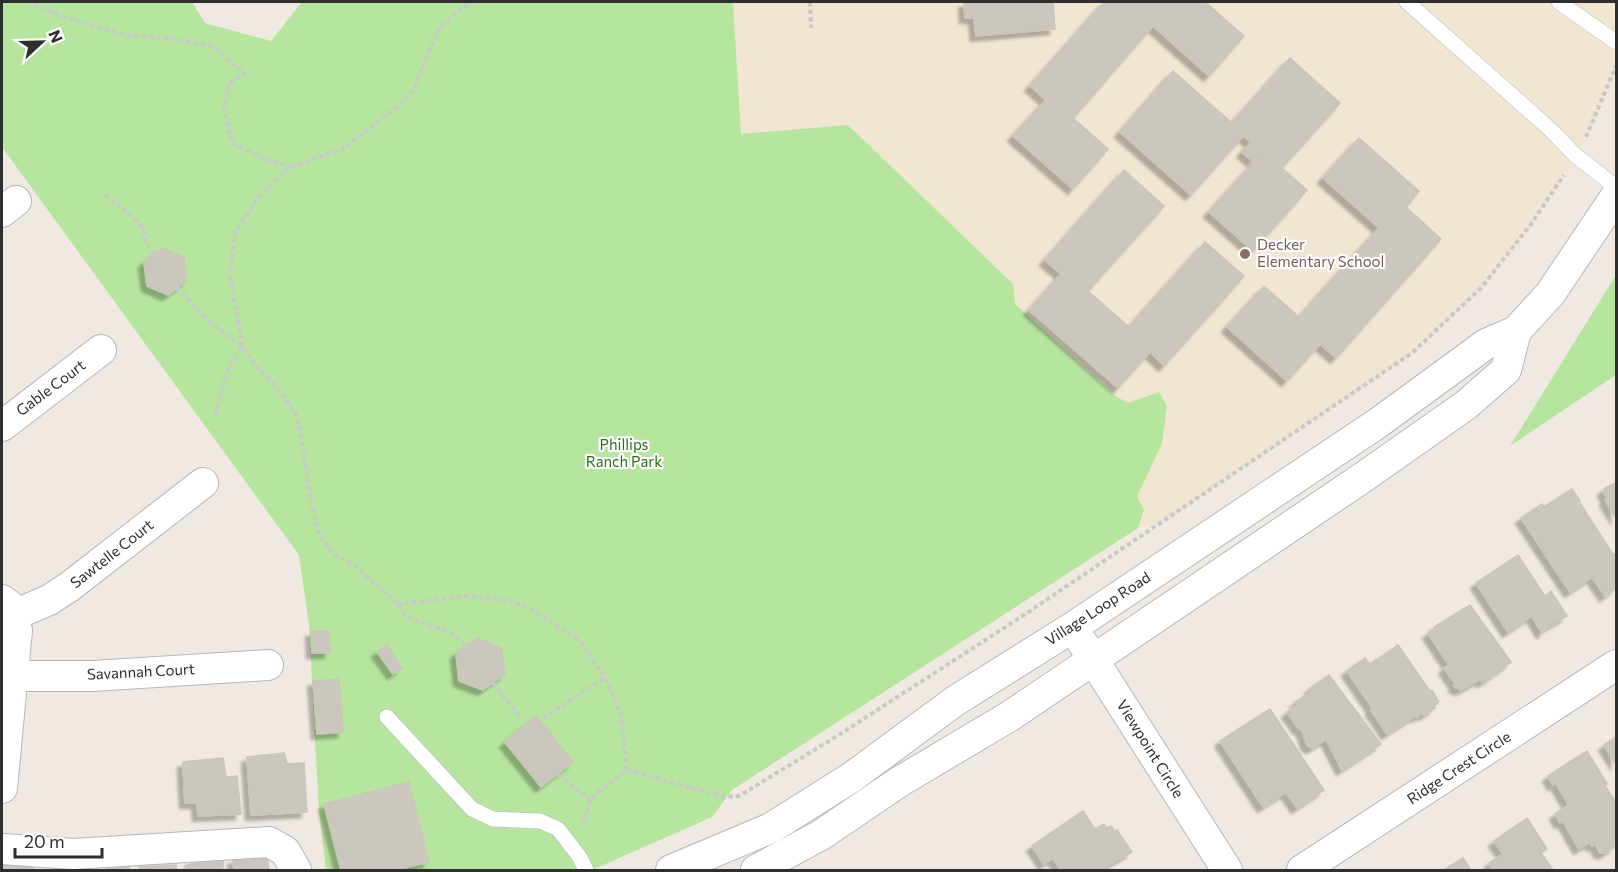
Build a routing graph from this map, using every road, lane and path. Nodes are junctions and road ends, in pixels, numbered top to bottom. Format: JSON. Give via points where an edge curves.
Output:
{"nodes":[{"id":1,"x":27,"y":2,"type":"edge"},
{"id":2,"x":473,"y":2,"type":"edge"},
{"id":3,"x":810,"y":2,"type":"edge"},
{"id":4,"x":1407,"y":2,"type":"edge"},
{"id":5,"x":1559,"y":2,"type":"edge"},
{"id":6,"x":811,"y":28,"type":"dead end"},
{"id":7,"x":1617,"y":42,"type":"edge"},
{"id":8,"x":1617,"y":66,"type":"edge"},
{"id":9,"x":1575,"y":155,"type":"junction"},
{"id":10,"x":290,"y":167,"type":"junction"},
{"id":11,"x":1617,"y":187,"type":"edge"},
{"id":12,"x":105,"y":195,"type":"dead end"},
{"id":13,"x":1617,"y":196,"type":"edge"},
{"id":14,"x":154,"y":255,"type":"dead end"},
{"id":15,"x":177,"y":288,"type":"dead end"},
{"id":16,"x":1516,"y":331,"type":"junction"},
{"id":17,"x":243,"y":347,"type":"junction"},
{"id":18,"x":101,"y":350,"type":"dead end"},
{"id":19,"x":215,"y":415,"type":"dead end"},
{"id":20,"x":2,"y":426,"type":"edge"},
{"id":21,"x":203,"y":483,"type":"dead end"},
{"id":22,"x":397,"y":604,"type":"junction"},
{"id":23,"x":8,"y":607,"type":"edge"},
{"id":24,"x":1073,"y":627,"type":"junction"},
{"id":25,"x":466,"y":646,"type":"dead end"},
{"id":26,"x":1093,"y":660,"type":"junction"},
{"id":27,"x":268,"y":665,"type":"dead end"},
{"id":28,"x":1617,"y":665,"type":"edge"},
{"id":29,"x":13,"y":676,"type":"junction"},
{"id":30,"x":605,"y":677,"type":"junction"},
{"id":31,"x":493,"y":683,"type":"dead end"},
{"id":32,"x":387,"y":717,"type":"dead end"},
{"id":33,"x":543,"y":718,"type":"dead end"},
{"id":34,"x":521,"y":719,"type":"dead end"},
{"id":35,"x":627,"y":770,"type":"junction"},
{"id":36,"x":558,"y":776,"type":"dead end"},
{"id":37,"x":2,"y":788,"type":"edge"},
{"id":38,"x":590,"y":799,"type":"junction"},
{"id":39,"x":587,"y":836,"type":"dead end"},
{"id":40,"x":2,"y":849,"type":"edge"},
{"id":41,"x":296,"y":870,"type":"edge"},
{"id":42,"x":586,"y":870,"type":"edge"},
{"id":43,"x":671,"y":870,"type":"edge"},
{"id":44,"x":756,"y":870,"type":"edge"},
{"id":45,"x":1227,"y":870,"type":"edge"},
{"id":46,"x":1302,"y":870,"type":"edge"}],
"edges":[{"from":1,"to":10,"type":"path","via":[[126,35],[212,46],[245,74],[229,83],[224,110],[232,143]]},
{"from":2,"to":10,"type":"path","via":[[441,26],[414,89],[393,110],[343,149]]},
{"from":3,"to":6,"type":"path"},
{"from":4,"to":9,"type":"lane"},
{"from":5,"to":7,"type":"lane"},
{"from":8,"to":9,"type":"path"},
{"from":9,"to":11,"type":"lane"},
{"from":9,"to":35,"type":"path","via":[[1532,224],[1481,288],[1412,353],[847,730],[739,796],[724,797]]},
{"from":10,"to":17,"type":"path","via":[[261,194],[235,232],[230,277]]},
{"from":12,"to":14,"type":"path","via":[[143,227],[146,243]]},
{"from":13,"to":16,"type":"street","name":"Village Loop Road","via":[[1550,294]]},
{"from":15,"to":17,"type":"path","via":[[212,324]]},
{"from":16,"to":24,"type":"street","name":"Village Loop Road","via":[[1486,344],[1378,423]]},
{"from":16,"to":26,"type":"street","name":"Village Loop Road","via":[[1506,370],[1466,405]]},
{"from":17,"to":19,"type":"path","via":[[229,366]]},
{"from":17,"to":22,"type":"path","via":[[296,414],[319,534],[333,554],[357,567]]},
{"from":18,"to":20,"type":"street","name":"Gable Court"},
{"from":21,"to":23,"type":"street","name":"Sawtelle Court","via":[[49,600]]},
{"from":22,"to":25,"type":"path","via":[[407,617],[452,633]]},
{"from":22,"to":30,"type":"path","via":[[467,596],[511,601],[579,640]]},
{"from":23,"to":29,"type":"street","via":[[17,630]]},
{"from":24,"to":26,"type":"street","name":"Viewpoint Circle"},
{"from":24,"to":43,"type":"street","name":"Village Loop Road","via":[[955,701],[852,777],[771,828]]},
{"from":26,"to":44,"type":"street","name":"Village Loop Road","via":[[821,835]]},
{"from":26,"to":45,"type":"street","name":"Viewpoint Circle"},
{"from":27,"to":29,"type":"street","name":"Savannah Court","via":[[93,676]]},
{"from":28,"to":46,"type":"street","name":"Ridge Crest Circle"},
{"from":29,"to":37,"type":"street"},
{"from":30,"to":33,"type":"path"},
{"from":30,"to":35,"type":"path","via":[[621,715]]},
{"from":31,"to":34,"type":"path"},
{"from":32,"to":42,"type":"lane","via":[[472,809],[493,819],[540,821],[558,829]]},
{"from":35,"to":38,"type":"path"},
{"from":36,"to":38,"type":"path"},
{"from":38,"to":39,"type":"path","via":[[583,826]]},
{"from":40,"to":41,"type":"street","via":[[73,854],[268,843],[285,851]]}]}
